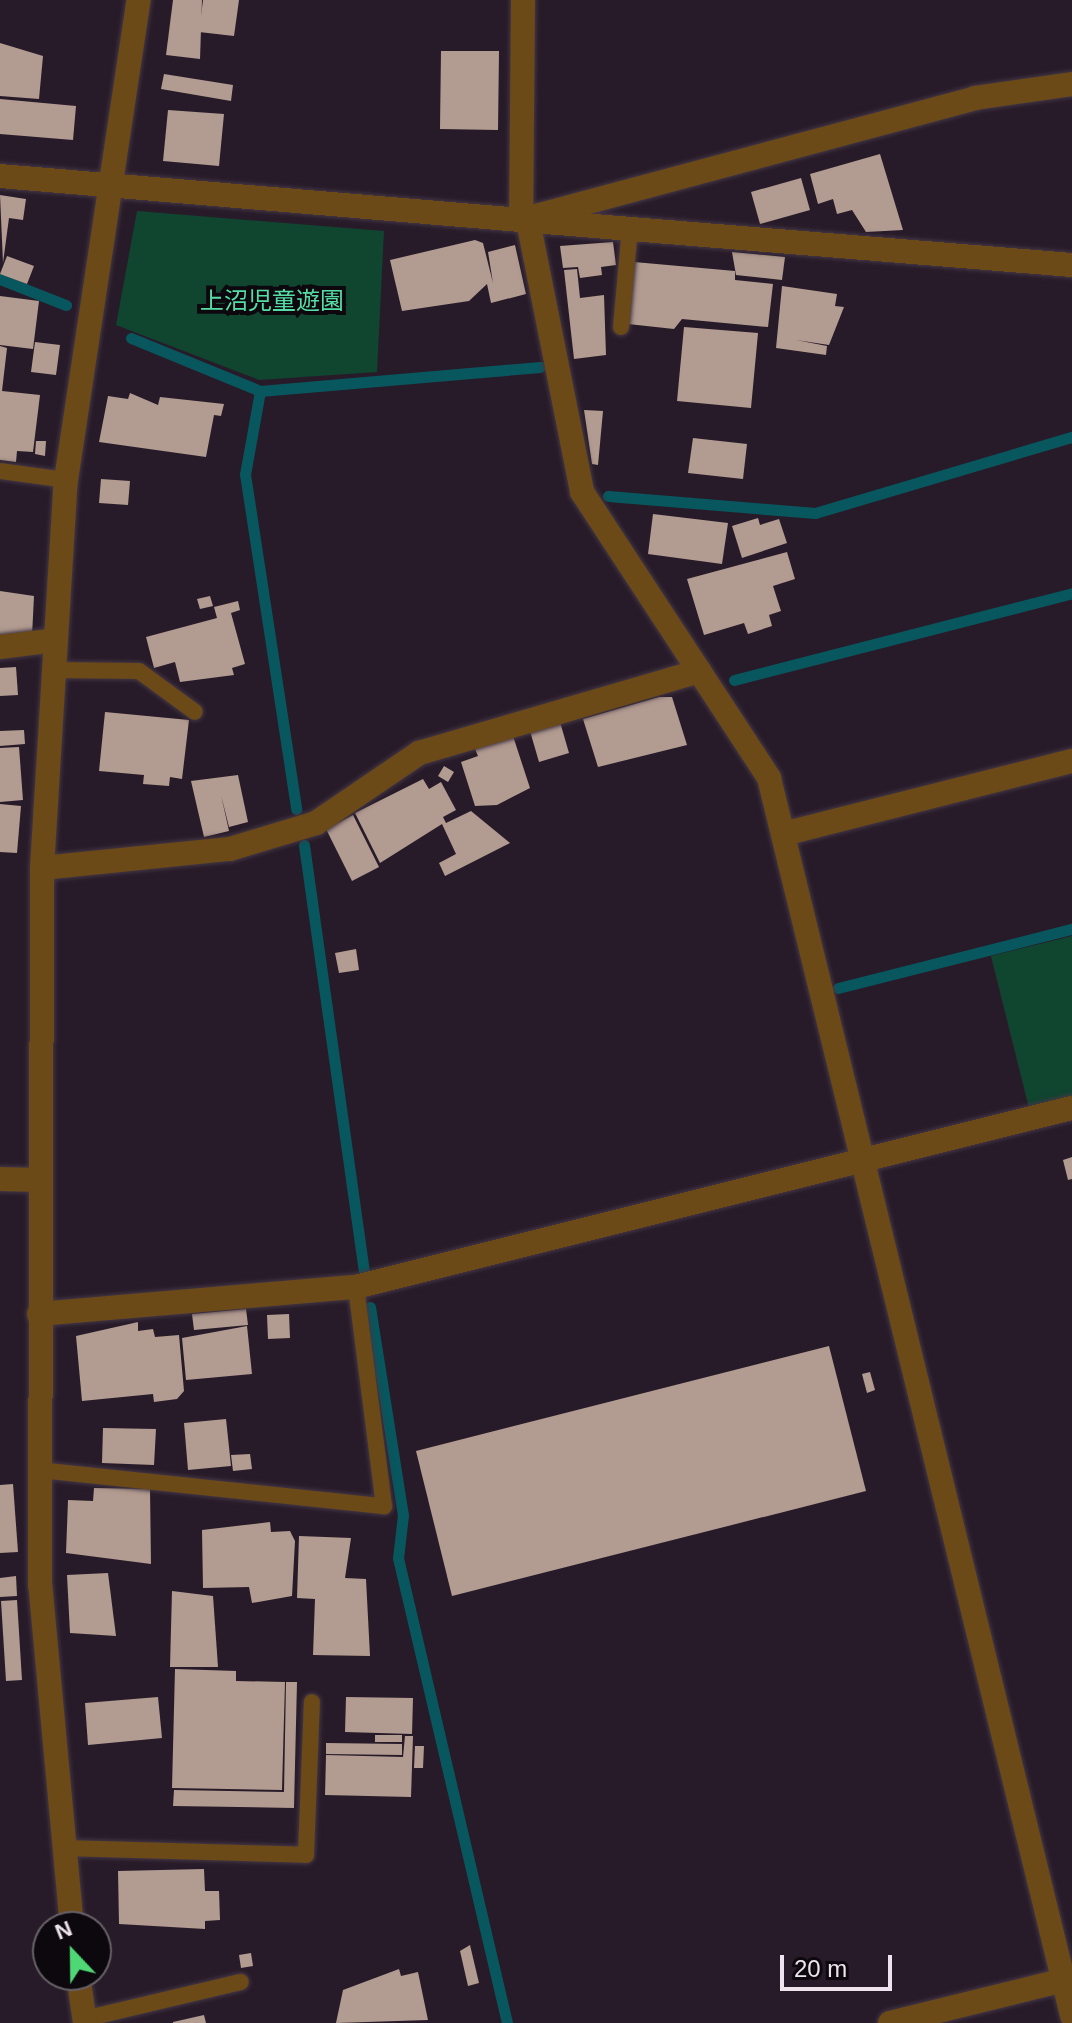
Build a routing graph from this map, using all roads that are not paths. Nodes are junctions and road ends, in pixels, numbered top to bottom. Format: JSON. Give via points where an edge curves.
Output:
{"nodes":[{"id":1,"x":139,"y":0,"type":"edge"},
{"id":2,"x":523,"y":0,"type":"edge"},
{"id":3,"x":1072,"y":84,"type":"edge"},
{"id":4,"x":0,"y":176,"type":"edge"},
{"id":5,"x":107,"y":191,"type":"junction"},
{"id":6,"x":525,"y":220,"type":"junction"},
{"id":7,"x":630,"y":229,"type":"junction"},
{"id":8,"x":1072,"y":265,"type":"edge"},
{"id":9,"x":621,"y":327,"type":"dead end"},
{"id":10,"x":0,"y":471,"type":"edge"},
{"id":11,"x":66,"y":480,"type":"junction"},
{"id":12,"x":56,"y":640,"type":"junction"},
{"id":13,"x":0,"y":647,"type":"edge"},
{"id":14,"x":54,"y":670,"type":"junction"},
{"id":15,"x":699,"y":671,"type":"junction"},
{"id":16,"x":195,"y":712,"type":"dead end"},
{"id":17,"x":1072,"y":761,"type":"edge"},
{"id":18,"x":783,"y":834,"type":"junction"},
{"id":19,"x":42,"y":868,"type":"junction"},
{"id":20,"x":1072,"y":1108,"type":"edge"},
{"id":21,"x":863,"y":1161,"type":"junction"},
{"id":22,"x":0,"y":1179,"type":"edge"},
{"id":23,"x":40,"y":1180,"type":"junction"},
{"id":24,"x":356,"y":1287,"type":"junction"},
{"id":25,"x":39,"y":1314,"type":"junction"},
{"id":26,"x":39,"y":1470,"type":"junction"},
{"id":27,"x":312,"y":1702,"type":"dead end"},
{"id":28,"x":62,"y":1848,"type":"junction"},
{"id":29,"x":70,"y":1911,"type":"edge"},
{"id":30,"x":1068,"y":1979,"type":"edge"},
{"id":31,"x":241,"y":1982,"type":"dead end"},
{"id":32,"x":80,"y":1991,"type":"edge"},
{"id":33,"x":1072,"y":2015,"type":"edge"},
{"id":34,"x":84,"y":2021,"type":"edge"},
{"id":35,"x":890,"y":2023,"type":"edge"}],
"edges":[{"from":1,"to":5,"type":"street"},
{"from":2,"to":6,"type":"street"},
{"from":3,"to":6,"type":"street","via":[[975,98]]},
{"from":4,"to":5,"type":"street"},
{"from":5,"to":6,"type":"street"},
{"from":5,"to":11,"type":"street"},
{"from":6,"to":7,"type":"street"},
{"from":6,"to":15,"type":"street","via":[[582,492]]},
{"from":7,"to":8,"type":"street"},
{"from":7,"to":9,"type":"lane"},
{"from":10,"to":11,"type":"lane"},
{"from":11,"to":12,"type":"street"},
{"from":12,"to":13,"type":"street"},
{"from":12,"to":14,"type":"street"},
{"from":14,"to":16,"type":"lane","via":[[139,671]]},
{"from":14,"to":19,"type":"street"},
{"from":15,"to":18,"type":"street","via":[[769,778]]},
{"from":15,"to":19,"type":"street","via":[[419,753],[316,823],[258,840]]},
{"from":17,"to":18,"type":"street"},
{"from":18,"to":21,"type":"street"},
{"from":19,"to":23,"type":"street"},
{"from":20,"to":21,"type":"street"},
{"from":21,"to":24,"type":"street"},
{"from":21,"to":30,"type":"street"},
{"from":22,"to":23,"type":"street"},
{"from":23,"to":25,"type":"street"},
{"from":24,"to":25,"type":"street"},
{"from":24,"to":26,"type":"lane","via":[[384,1506]]},
{"from":25,"to":26,"type":"street"},
{"from":26,"to":28,"type":"street","via":[[40,1585]]},
{"from":27,"to":28,"type":"lane","via":[[306,1855]]},
{"from":28,"to":29,"type":"street"},
{"from":30,"to":33,"type":"street"},
{"from":30,"to":35,"type":"street"},
{"from":31,"to":34,"type":"lane"},
{"from":32,"to":34,"type":"street"}]}
